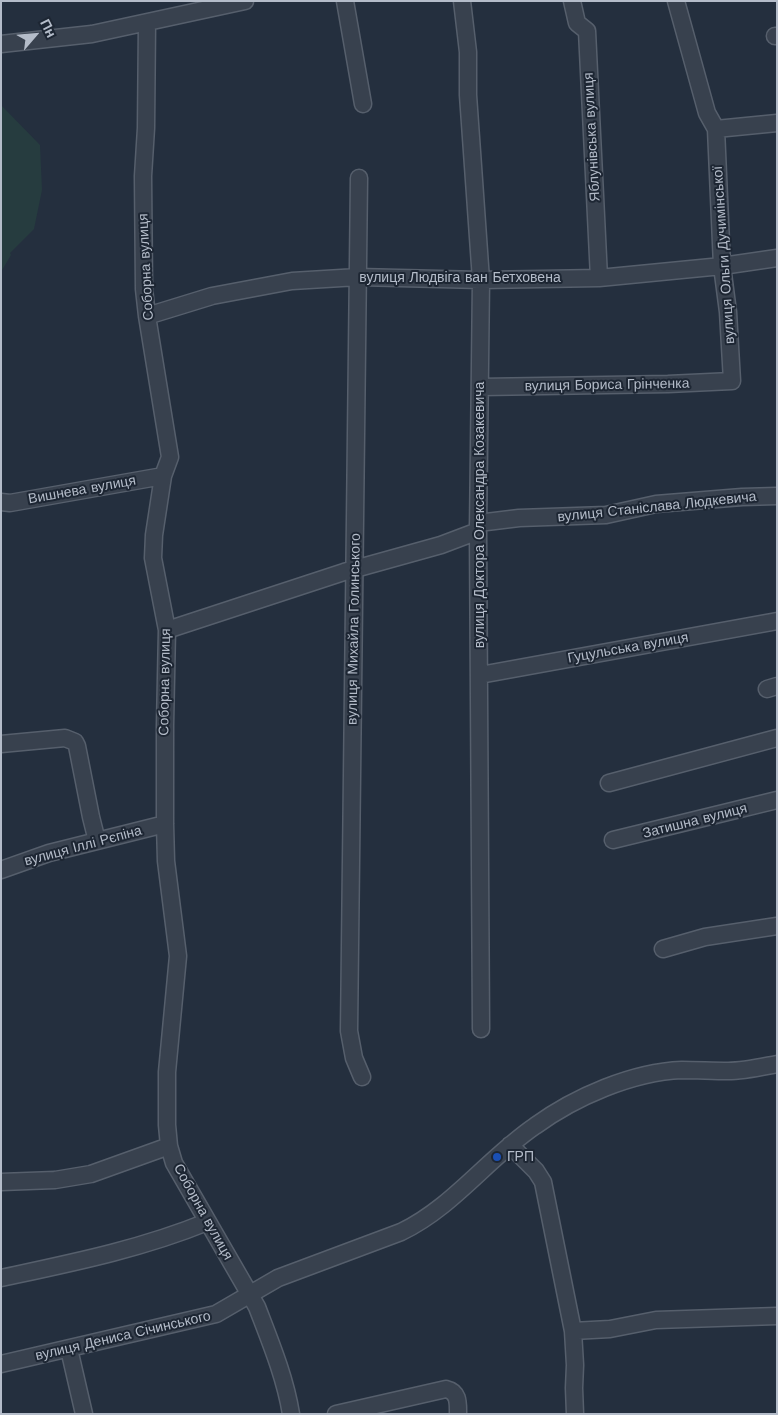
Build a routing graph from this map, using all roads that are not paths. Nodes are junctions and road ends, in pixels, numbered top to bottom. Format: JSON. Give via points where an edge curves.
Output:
{"nodes":[{"id":1,"x":245,"y":1,"type":"edge"},
{"id":2,"x":345,"y":1,"type":"edge"},
{"id":3,"x":462,"y":1,"type":"edge"},
{"id":4,"x":572,"y":1,"type":"edge"},
{"id":5,"x":676,"y":1,"type":"edge"},
{"id":6,"x":147,"y":23,"type":"junction"},
{"id":7,"x":1,"y":44,"type":"edge"},
{"id":8,"x":363,"y":104,"type":"dead end"},
{"id":9,"x":777,"y":123,"type":"edge"},
{"id":10,"x":716,"y":129,"type":"junction"},
{"id":11,"x":359,"y":178,"type":"dead end"},
{"id":12,"x":777,"y":258,"type":"edge"},
{"id":13,"x":722,"y":266,"type":"junction"},
{"id":14,"x":358,"y":277,"type":"junction"},
{"id":15,"x":599,"y":278,"type":"junction"},
{"id":16,"x":482,"y":280,"type":"junction"},
{"id":17,"x":147,"y":316,"type":"junction"},
{"id":18,"x":732,"y":381,"type":"joint"},
{"id":19,"x":481,"y":387,"type":"junction"},
{"id":20,"x":163,"y":476,"type":"junction"},
{"id":21,"x":777,"y":496,"type":"edge"},
{"id":22,"x":1,"y":502,"type":"edge"},
{"id":23,"x":478,"y":527,"type":"junction"},
{"id":24,"x":355,"y":570,"type":"junction"},
{"id":25,"x":777,"y":621,"type":"edge"},
{"id":26,"x":168,"y":630,"type":"junction"},
{"id":27,"x":480,"y":675,"type":"junction"},
{"id":28,"x":777,"y":738,"type":"edge"},
{"id":29,"x":1,"y":744,"type":"edge"},
{"id":30,"x":609,"y":783,"type":"dead end"},
{"id":31,"x":777,"y":800,"type":"edge"},
{"id":32,"x":165,"y":824,"type":"junction"},
{"id":33,"x":97,"y":840,"type":"junction"},
{"id":34,"x":613,"y":840,"type":"dead end"},
{"id":35,"x":1,"y":870,"type":"edge"},
{"id":36,"x":777,"y":926,"type":"edge"},
{"id":37,"x":663,"y":949,"type":"dead end"},
{"id":38,"x":481,"y":1029,"type":"dead end"},
{"id":39,"x":777,"y":1064,"type":"edge"},
{"id":40,"x":362,"y":1077,"type":"dead end"},
{"id":41,"x":510,"y":1145,"type":"junction"},
{"id":42,"x":169,"y":1146,"type":"junction"},
{"id":43,"x":1,"y":1182,"type":"edge"},
{"id":44,"x":207,"y":1222,"type":"junction"},
{"id":45,"x":1,"y":1278,"type":"edge"},
{"id":46,"x":250,"y":1294,"type":"junction"},
{"id":47,"x":777,"y":1316,"type":"edge"},
{"id":48,"x":573,"y":1331,"type":"junction"},
{"id":49,"x":68,"y":1349,"type":"junction"},
{"id":50,"x":1,"y":1364,"type":"edge"},
{"id":51,"x":84,"y":1414,"type":"edge"},
{"id":52,"x":291,"y":1414,"type":"edge"},
{"id":53,"x":336,"y":1414,"type":"edge"},
{"id":54,"x":458,"y":1414,"type":"edge"},
{"id":55,"x":575,"y":1414,"type":"edge"}],
"edges":[{"from":1,"to":6,"type":"street"},
{"from":2,"to":8,"type":"street"},
{"from":3,"to":16,"type":"street","name":"вулиця Доктора Олександра Козакевича"},
{"from":4,"to":15,"type":"street","name":"Яблунівська вулиця","via":[[577,23],[587,31]]},
{"from":5,"to":10,"type":"street","via":[[707,113]]},
{"from":6,"to":7,"type":"street","via":[[92,34]]},
{"from":6,"to":17,"type":"street","name":"Соборна вулиця","via":[[143,222]]},
{"from":9,"to":10,"type":"street"},
{"from":10,"to":13,"type":"street","name":"вулиця Ольги Дучимінської"},
{"from":11,"to":14,"type":"street","name":"вулиця Михайла Голинського"},
{"from":12,"to":13,"type":"street","name":"вулиця Людвіга ван Бетховена"},
{"from":13,"to":15,"type":"street","name":"вулиця Людвіга ван Бетховена"},
{"from":13,"to":18,"type":"street","name":"вулиця Ольги Дучимінської"},
{"from":14,"to":16,"type":"street","name":"вулиця Людвіга ван Бетховена"},
{"from":14,"to":17,"type":"street","name":"вулиця Людвіга ван Бетховена","via":[[292,281],[212,296]]},
{"from":14,"to":24,"type":"street","name":"вулиця Михайла Голинського"},
{"from":15,"to":16,"type":"street","name":"вулиця Людвіга ван Бетховена"},
{"from":16,"to":19,"type":"street","name":"вулиця Доктора Олександра Козакевича"},
{"from":17,"to":20,"type":"street","name":"Соборна вулиця","via":[[170,457]]},
{"from":18,"to":19,"type":"street","name":"вулиця Бориса Грінченка"},
{"from":19,"to":23,"type":"street","name":"вулиця Доктора Олександра Козакевича"},
{"from":20,"to":22,"type":"street","name":"Вишнева вулиця"},
{"from":20,"to":26,"type":"street","name":"Соборна вулиця","via":[[153,558]]},
{"from":21,"to":23,"type":"street","name":"вулиця Станіслава Людкевича","via":[[656,504],[606,515],[519,518]]},
{"from":23,"to":24,"type":"street","name":"вулиця Станіслава Людкевича","via":[[441,545]]},
{"from":23,"to":27,"type":"street","name":"вулиця Доктора Олександра Козакевича"},
{"from":24,"to":26,"type":"street","name":"вулиця Станіслава Людкевича"},
{"from":24,"to":40,"type":"street","name":"вулиця Михайла Голинського","via":[[349,1031],[354,1058]]},
{"from":25,"to":27,"type":"street","name":"Гуцульська вулиця"},
{"from":26,"to":32,"type":"street","name":"Соборна вулиця"},
{"from":27,"to":38,"type":"street","name":"вулиця Доктора Олександра Козакевича"},
{"from":28,"to":30,"type":"street"},
{"from":29,"to":33,"type":"street","via":[[65,738],[75,742]]},
{"from":31,"to":34,"type":"street","name":"Затишна вулиця"},
{"from":32,"to":33,"type":"street","name":"вулиця Іллі Рєпіна"},
{"from":32,"to":42,"type":"street","name":"Соборна вулиця","via":[[166,861],[178,956],[167,1072]]},
{"from":33,"to":35,"type":"street","name":"вулиця Іллі Рєпіна"},
{"from":36,"to":37,"type":"street","via":[[705,937]]},
{"from":39,"to":41,"type":"street","name":"вулиця Дениса Січинського","via":[[729,1071],[662,1072],[630,1080],[567,1106]]},
{"from":41,"to":46,"type":"street","name":"вулиця Дениса Січинського","via":[[413,1226],[278,1278]]},
{"from":41,"to":48,"type":"street","via":[[543,1182]]},
{"from":42,"to":43,"type":"street","via":[[91,1174],[55,1180]]},
{"from":42,"to":44,"type":"street","name":"Соборна вулиця","via":[[174,1163]]},
{"from":44,"to":45,"type":"street","via":[[148,1243]]},
{"from":44,"to":46,"type":"street","name":"Соборна вулиця"},
{"from":46,"to":49,"type":"street","name":"вулиця Дениса Січинського","via":[[216,1314]]},
{"from":46,"to":52,"type":"street","name":"Соборна вулиця","via":[[269,1339]]},
{"from":47,"to":48,"type":"street","via":[[656,1320],[610,1329]]},
{"from":48,"to":55,"type":"street"},
{"from":49,"to":50,"type":"street","name":"вулиця Дениса Січинського"},
{"from":49,"to":51,"type":"street"},
{"from":53,"to":54,"type":"street","via":[[446,1390],[456,1395]]}]}
